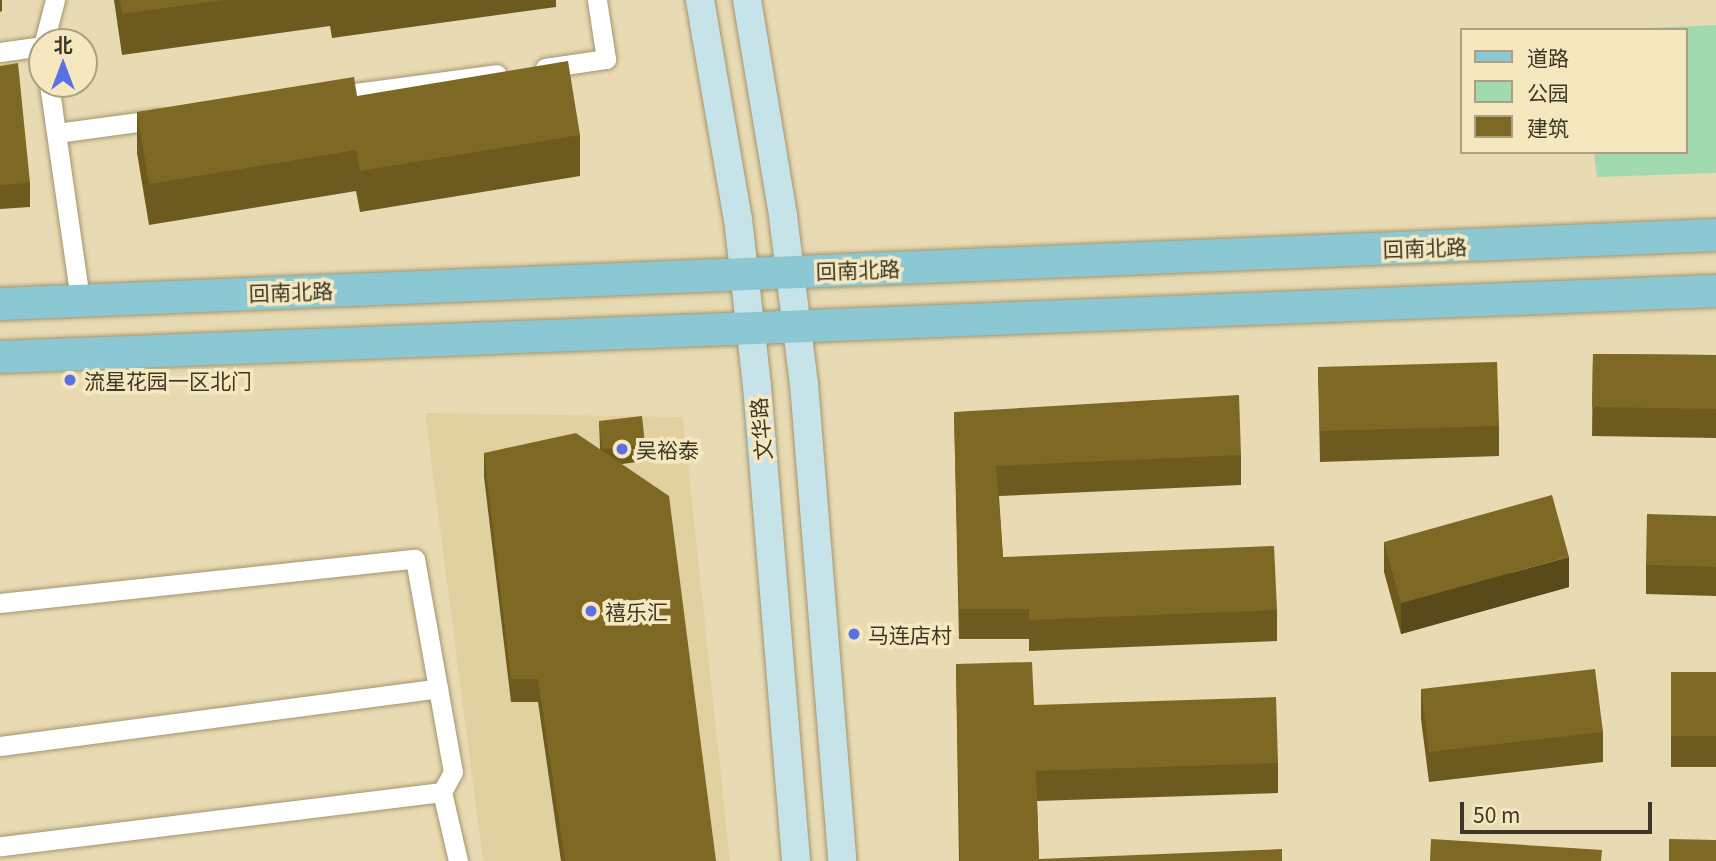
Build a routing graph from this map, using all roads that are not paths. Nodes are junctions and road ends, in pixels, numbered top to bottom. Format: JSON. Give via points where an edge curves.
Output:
{"nodes":[{"id":1,"x":55,"y":0,"type":"edge"},
{"id":2,"x":597,"y":0,"type":"edge"},
{"id":3,"x":700,"y":0,"type":"edge"},
{"id":4,"x":747,"y":0,"type":"edge"},
{"id":5,"x":47,"y":28,"type":"edge"},
{"id":6,"x":28,"y":47,"type":"edge"},
{"id":7,"x":0,"y":52,"type":"edge"},
{"id":8,"x":51,"y":98,"type":"edge"},
{"id":9,"x":317,"y":98,"type":"edge"},
{"id":10,"x":180,"y":116,"type":"edge"},
{"id":11,"x":57,"y":133,"type":"junction"},
{"id":12,"x":1716,"y":235,"type":"edge"},
{"id":13,"x":790,"y":271,"type":"junction"},
{"id":14,"x":744,"y":273,"type":"junction"},
{"id":15,"x":1716,"y":291,"type":"edge"},
{"id":16,"x":80,"y":300,"type":"junction"},
{"id":17,"x":0,"y":304,"type":"edge"},
{"id":18,"x":797,"y":326,"type":"junction"},
{"id":19,"x":750,"y":327,"type":"junction"},
{"id":20,"x":0,"y":357,"type":"edge"},
{"id":21,"x":0,"y":603,"type":"edge"},
{"id":22,"x":438,"y":688,"type":"junction"},
{"id":23,"x":0,"y":746,"type":"edge"},
{"id":24,"x":442,"y":792,"type":"junction"},
{"id":25,"x":0,"y":846,"type":"edge"},
{"id":26,"x":458,"y":861,"type":"edge"},
{"id":27,"x":796,"y":861,"type":"edge"},
{"id":28,"x":842,"y":861,"type":"edge"}],
"edges":[{"from":1,"to":5,"type":"street"},
{"from":2,"to":9,"type":"street","via":[[606,59]]},
{"from":3,"to":14,"type":"street","name":"文华路"},
{"from":4,"to":13,"type":"street"},
{"from":6,"to":7,"type":"street"},
{"from":8,"to":11,"type":"street"},
{"from":10,"to":11,"type":"street"},
{"from":11,"to":16,"type":"street"},
{"from":12,"to":13,"type":"main road","name":"回南北路"},
{"from":13,"to":14,"type":"main road","name":"回南北路"},
{"from":13,"to":18,"type":"street"},
{"from":14,"to":16,"type":"main road","name":"回南北路"},
{"from":14,"to":19,"type":"street","name":"文华路"},
{"from":15,"to":18,"type":"main road"},
{"from":16,"to":17,"type":"main road","name":"回南北路"},
{"from":18,"to":19,"type":"main road"},
{"from":18,"to":28,"type":"street"},
{"from":19,"to":20,"type":"main road"},
{"from":19,"to":27,"type":"street","name":"文华路"},
{"from":21,"to":22,"type":"street","via":[[415,559]]},
{"from":22,"to":23,"type":"street"},
{"from":22,"to":24,"type":"street","via":[[453,772]]},
{"from":24,"to":25,"type":"street"},
{"from":24,"to":26,"type":"street"}]}
